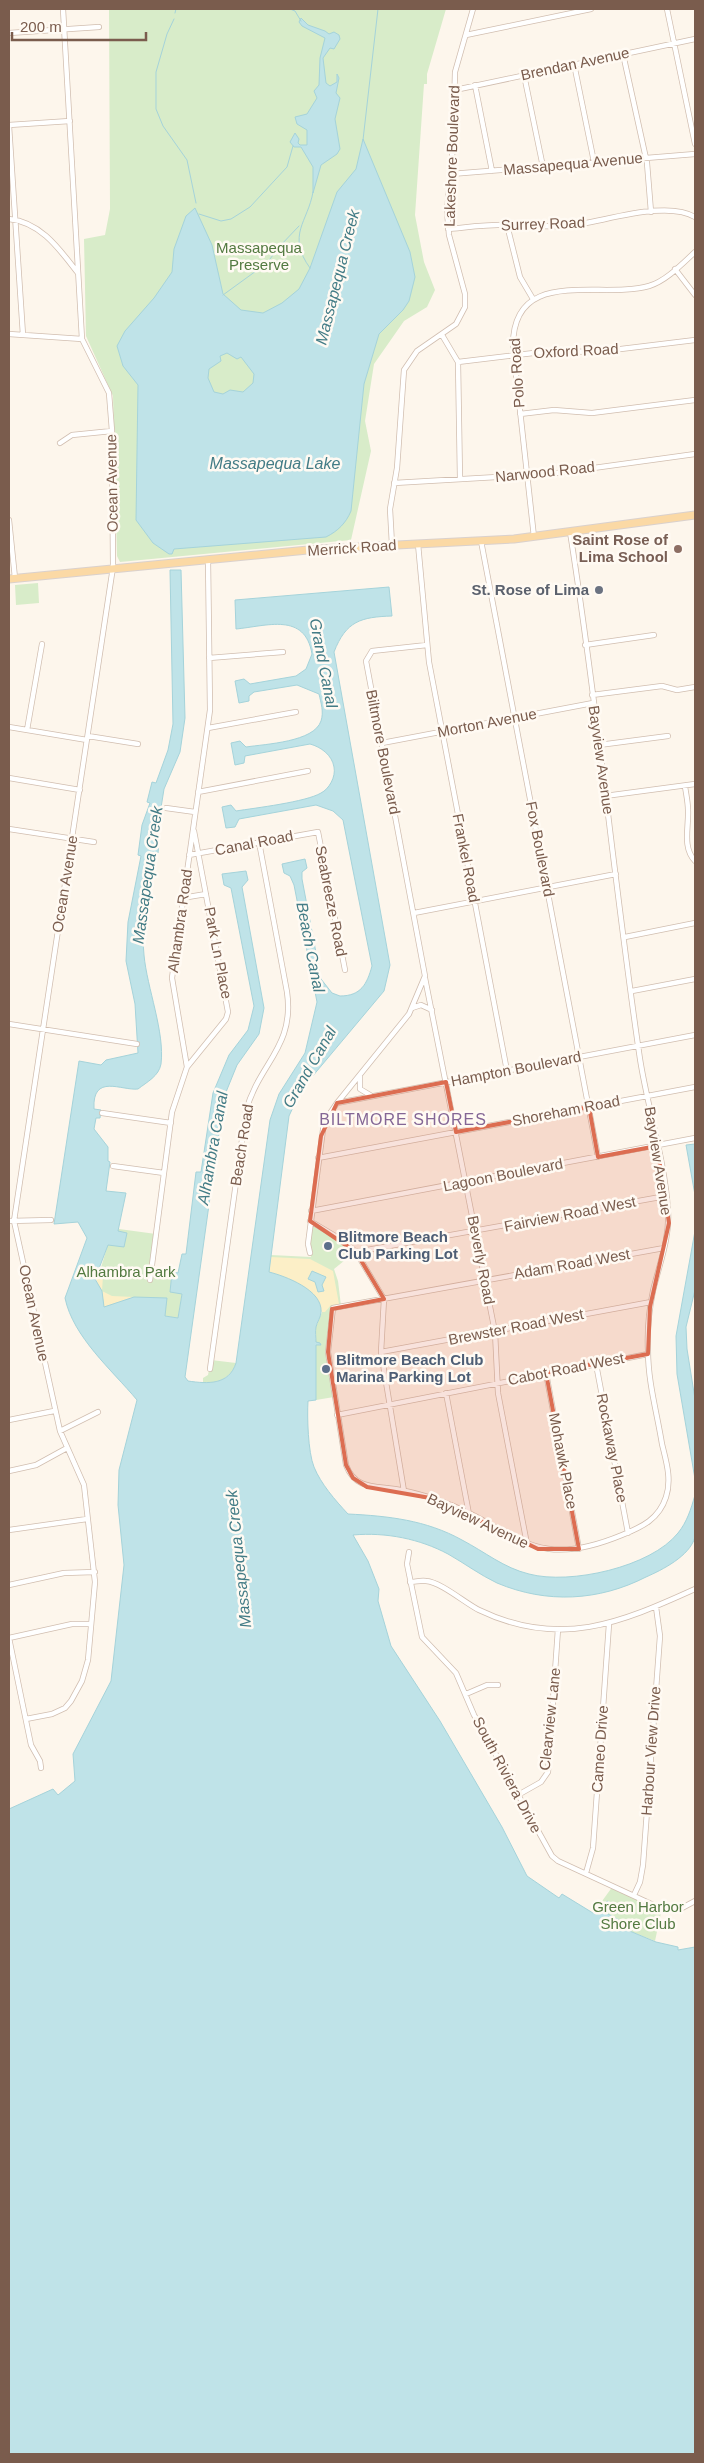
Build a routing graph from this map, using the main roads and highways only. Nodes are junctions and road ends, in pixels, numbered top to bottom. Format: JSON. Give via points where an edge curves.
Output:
{"nodes":[{"id":1,"x":695,"y":515,"type":"edge"},
{"id":2,"x":12,"y":578,"type":"edge"}],
"edges":[{"from":1,"to":2,"type":"main road","name":"Merrick Road","via":[[534,537],[208,559]]}]}
